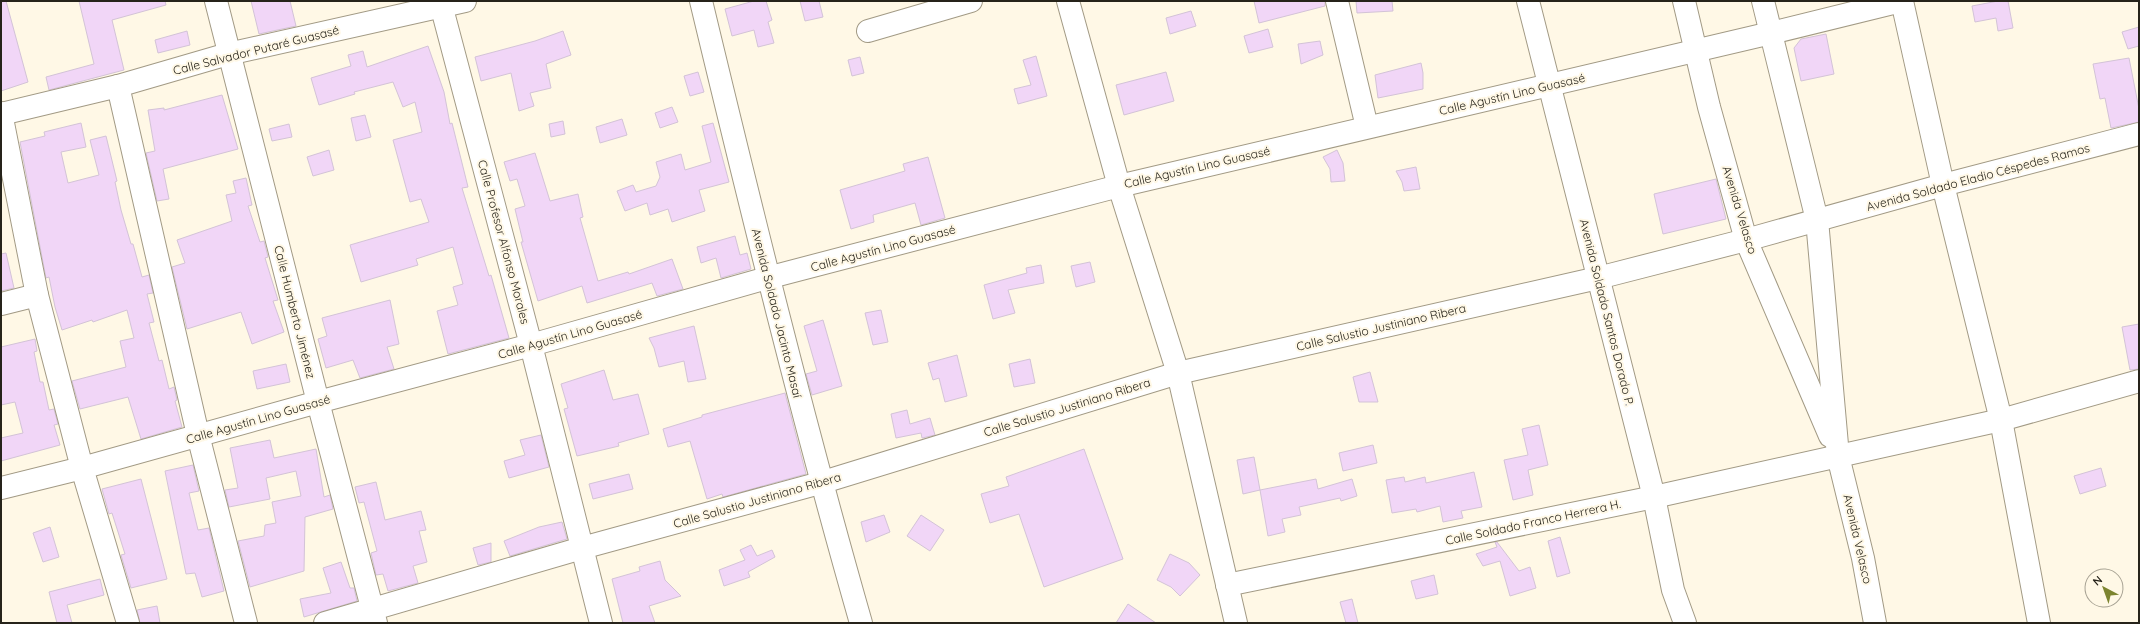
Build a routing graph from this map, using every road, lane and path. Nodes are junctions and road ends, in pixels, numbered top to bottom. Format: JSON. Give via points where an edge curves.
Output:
{"nodes":[{"id":1,"x":216,"y":1,"type":"edge"},
{"id":2,"x":465,"y":1,"type":"edge"},
{"id":3,"x":701,"y":1,"type":"edge"},
{"id":4,"x":971,"y":1,"type":"edge"},
{"id":5,"x":1068,"y":1,"type":"edge"},
{"id":6,"x":1337,"y":1,"type":"edge"},
{"id":7,"x":1528,"y":1,"type":"edge"},
{"id":8,"x":1684,"y":1,"type":"edge"},
{"id":9,"x":1763,"y":1,"type":"edge"},
{"id":10,"x":1902,"y":1,"type":"edge"},
{"id":11,"x":441,"y":4,"type":"edge"},
{"id":12,"x":868,"y":31,"type":"dead end"},
{"id":13,"x":1771,"y":33,"type":"junction"},
{"id":14,"x":1698,"y":51,"type":"junction"},
{"id":15,"x":228,"y":54,"type":"junction"},
{"id":16,"x":1548,"y":85,"type":"junction"},
{"id":17,"x":118,"y":86,"type":"junction"},
{"id":18,"x":1,"y":114,"type":"edge"},
{"id":19,"x":1368,"y":127,"type":"junction"},
{"id":20,"x":2139,"y":134,"type":"edge"},
{"id":21,"x":1943,"y":185,"type":"junction"},
{"id":22,"x":1119,"y":186,"type":"junction"},
{"id":23,"x":1816,"y":220,"type":"junction"},
{"id":24,"x":1746,"y":240,"type":"junction"},
{"id":25,"x":767,"y":278,"type":"junction"},
{"id":26,"x":1598,"y":278,"type":"junction"},
{"id":27,"x":37,"y":295,"type":"junction"},
{"id":28,"x":1,"y":304,"type":"edge"},
{"id":29,"x":531,"y":345,"type":"junction"},
{"id":30,"x":1178,"y":373,"type":"junction"},
{"id":31,"x":2139,"y":381,"type":"edge"},
{"id":32,"x":318,"y":402,"type":"junction"},
{"id":33,"x":2001,"y":420,"type":"junction"},
{"id":34,"x":198,"y":435,"type":"junction"},
{"id":35,"x":1838,"y":456,"type":"junction"},
{"id":36,"x":82,"y":468,"type":"junction"},
{"id":37,"x":820,"y":483,"type":"junction"},
{"id":38,"x":1,"y":488,"type":"edge"},
{"id":39,"x":1654,"y":497,"type":"junction"},
{"id":40,"x":582,"y":548,"type":"junction"},
{"id":41,"x":1227,"y":585,"type":"junction"},
{"id":42,"x":375,"y":616,"type":"edge"},
{"id":43,"x":128,"y":623,"type":"edge"},
{"id":44,"x":246,"y":623,"type":"edge"},
{"id":45,"x":325,"y":623,"type":"edge"},
{"id":46,"x":601,"y":623,"type":"edge"},
{"id":47,"x":860,"y":623,"type":"edge"},
{"id":48,"x":1236,"y":623,"type":"edge"},
{"id":49,"x":1685,"y":623,"type":"edge"},
{"id":50,"x":1875,"y":623,"type":"edge"},
{"id":51,"x":2038,"y":623,"type":"edge"}],
"edges":[{"from":1,"to":15,"type":"street","name":"Calle Humberto Jiménez"},
{"from":2,"to":11,"type":"street","name":"Calle Salvador Putaré Guasasé"},
{"from":3,"to":25,"type":"street","name":"Avenida Soldado Jacinto Masaí"},
{"from":4,"to":12,"type":"street"},
{"from":5,"to":22,"type":"street"},
{"from":6,"to":19,"type":"street"},
{"from":7,"to":16,"type":"street","name":"Avenida Soldado Santos Dorado P."},
{"from":8,"to":14,"type":"street","name":"Avenida Velasco"},
{"from":9,"to":13,"type":"street","name":"Avenida Velasco"},
{"from":10,"to":13,"type":"street","name":"Calle Agustín Lino Guasasé"},
{"from":10,"to":21,"type":"street"},
{"from":11,"to":15,"type":"street","name":"Calle Salvador Putaré Guasasé"},
{"from":11,"to":29,"type":"street","name":"Calle Profesor Alfonso Morales"},
{"from":13,"to":14,"type":"street","name":"Calle Agustín Lino Guasasé"},
{"from":13,"to":23,"type":"street","name":"Avenida Velasco"},
{"from":14,"to":16,"type":"street","name":"Calle Agustín Lino Guasasé"},
{"from":14,"to":24,"type":"street","name":"Avenida Velasco","via":[[1709,107]]},
{"from":15,"to":17,"type":"street","name":"Calle Salvador Putaré Guasasé"},
{"from":15,"to":32,"type":"street","name":"Calle Humberto Jiménez"},
{"from":16,"to":19,"type":"street","name":"Calle Agustín Lino Guasasé"},
{"from":16,"to":26,"type":"street","name":"Avenida Soldado Santos Dorado P."},
{"from":17,"to":18,"type":"street","name":"Calle Salvador Putaré Guasasé"},
{"from":17,"to":34,"type":"street"},
{"from":18,"to":27,"type":"street"},
{"from":19,"to":22,"type":"street","name":"Calle Agustín Lino Guasasé"},
{"from":20,"to":21,"type":"street","name":"Avenida Soldado Eladio Céspedes Ramos"},
{"from":21,"to":23,"type":"street","name":"Avenida Soldado Eladio Céspedes Ramos"},
{"from":21,"to":33,"type":"street"},
{"from":22,"to":25,"type":"street","name":"Calle Agustín Lino Guasasé"},
{"from":22,"to":30,"type":"street"},
{"from":23,"to":24,"type":"street","name":"Calle Salustio Justiniano Ribera"},
{"from":23,"to":35,"type":"street","name":"Avenida Velasco"},
{"from":24,"to":26,"type":"street","name":"Calle Salustio Justiniano Ribera"},
{"from":24,"to":35,"type":"street","name":"Avenida Velasco"},
{"from":25,"to":29,"type":"street","name":"Calle Agustín Lino Guasasé"},
{"from":25,"to":37,"type":"street","name":"Avenida Soldado Jacinto Masaí"},
{"from":26,"to":30,"type":"street","name":"Calle Salustio Justiniano Ribera"},
{"from":26,"to":39,"type":"street","name":"Avenida Soldado Santos Dorado P."},
{"from":27,"to":28,"type":"street"},
{"from":27,"to":36,"type":"street"},
{"from":29,"to":32,"type":"street","name":"Calle Agustín Lino Guasasé"},
{"from":29,"to":40,"type":"street","name":"Calle Profesor Alfonso Morales"},
{"from":30,"to":37,"type":"street","name":"Calle Salustio Justiniano Ribera"},
{"from":30,"to":41,"type":"street"},
{"from":31,"to":33,"type":"street","name":"Calle Soldado Franco Herrera H."},
{"from":32,"to":34,"type":"street","name":"Calle Agustín Lino Guasasé"},
{"from":32,"to":42,"type":"street","name":"Calle Humberto Jiménez"},
{"from":33,"to":35,"type":"street","name":"Calle Soldado Franco Herrera H."},
{"from":33,"to":51,"type":"street"},
{"from":34,"to":36,"type":"street","name":"Calle Agustín Lino Guasasé"},
{"from":34,"to":44,"type":"street"},
{"from":35,"to":39,"type":"street","name":"Calle Soldado Franco Herrera H."},
{"from":35,"to":50,"type":"street","name":"Avenida Velasco","via":[[1863,558]]},
{"from":36,"to":38,"type":"street","name":"Calle Agustín Lino Guasasé"},
{"from":36,"to":43,"type":"street"},
{"from":37,"to":40,"type":"street","name":"Calle Salustio Justiniano Ribera"},
{"from":37,"to":47,"type":"street","name":"Avenida Soldado Jacinto Masaí"},
{"from":39,"to":41,"type":"street","name":"Calle Soldado Franco Herrera H."},
{"from":39,"to":49,"type":"street","name":"Avenida Soldado Santos Dorado P.","via":[[1673,590]]},
{"from":40,"to":42,"type":"street","name":"Calle Salustio Justiniano Ribera"},
{"from":40,"to":46,"type":"street","name":"Calle Profesor Alfonso Morales"},
{"from":41,"to":48,"type":"street"},
{"from":42,"to":45,"type":"street","name":"Calle Salustio Justiniano Ribera"}]}
